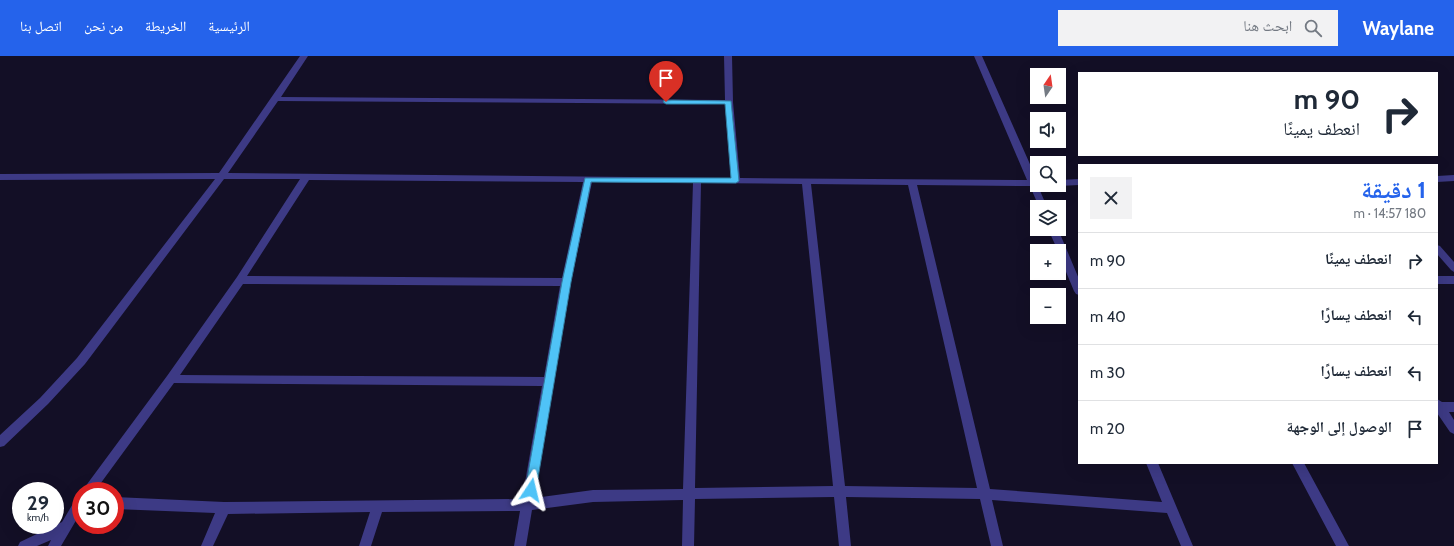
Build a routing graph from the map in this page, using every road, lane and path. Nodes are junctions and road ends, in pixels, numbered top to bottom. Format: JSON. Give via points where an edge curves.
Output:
{"nodes":[{"id":1,"x":304,"y":56,"type":"edge"},
{"id":2,"x":728,"y":56,"type":"edge"},
{"id":3,"x":978,"y":56,"type":"edge"},
{"id":4,"x":276,"y":99,"type":"junction"},
{"id":5,"x":729,"y":102,"type":"junction"},
{"id":6,"x":1030,"y":172,"type":"edge"},
{"id":7,"x":222,"y":176,"type":"junction"},
{"id":8,"x":0,"y":177,"type":"edge"},
{"id":9,"x":306,"y":177,"type":"junction"},
{"id":10,"x":1454,"y":178,"type":"edge"},
{"id":11,"x":1438,"y":179,"type":"edge"},
{"id":12,"x":588,"y":180,"type":"junction"},
{"id":13,"x":697,"y":180,"type":"junction"},
{"id":14,"x":736,"y":181,"type":"junction"},
{"id":15,"x":806,"y":181,"type":"junction"},
{"id":16,"x":912,"y":182,"type":"junction"},
{"id":17,"x":1078,"y":182,"type":"edge"},
{"id":18,"x":1030,"y":183,"type":"edge"},
{"id":19,"x":1066,"y":183,"type":"edge"},
{"id":20,"x":1056,"y":236,"type":"edge"},
{"id":21,"x":1438,"y":249,"type":"edge"},
{"id":22,"x":1454,"y":268,"type":"edge"},
{"id":23,"x":240,"y":280,"type":"junction"},
{"id":24,"x":1438,"y":280,"type":"edge"},
{"id":25,"x":1454,"y":280,"type":"edge"},
{"id":26,"x":566,"y":282,"type":"junction"},
{"id":27,"x":1078,"y":289,"type":"edge"},
{"id":28,"x":171,"y":379,"type":"junction"},
{"id":29,"x":549,"y":382,"type":"junction"},
{"id":30,"x":1438,"y":405,"type":"edge"},
{"id":31,"x":1454,"y":407,"type":"edge"},
{"id":32,"x":1454,"y":429,"type":"edge"},
{"id":33,"x":0,"y":442,"type":"edge"},
{"id":34,"x":1152,"y":464,"type":"edge"},
{"id":35,"x":1299,"y":464,"type":"edge"},
{"id":36,"x":95,"y":482,"type":"edge"},
{"id":37,"x":840,"y":491,"type":"junction"},
{"id":38,"x":690,"y":494,"type":"junction"},
{"id":39,"x":984,"y":494,"type":"junction"},
{"id":40,"x":124,"y":503,"type":"edge"},
{"id":41,"x":528,"y":505,"type":"junction"},
{"id":42,"x":378,"y":506,"type":"junction"},
{"id":43,"x":224,"y":508,"type":"junction"},
{"id":44,"x":1171,"y":508,"type":"junction"},
{"id":45,"x":72,"y":516,"type":"edge"},
{"id":46,"x":66,"y":526,"type":"junction"},
{"id":47,"x":24,"y":546,"type":"edge"},
{"id":48,"x":54,"y":546,"type":"edge"},
{"id":49,"x":207,"y":546,"type":"edge"},
{"id":50,"x":365,"y":546,"type":"edge"},
{"id":51,"x":520,"y":546,"type":"edge"},
{"id":52,"x":688,"y":546,"type":"edge"},
{"id":53,"x":845,"y":546,"type":"edge"},
{"id":54,"x":997,"y":546,"type":"edge"},
{"id":55,"x":1187,"y":546,"type":"edge"},
{"id":56,"x":1343,"y":546,"type":"edge"}],
"edges":[{"from":1,"to":4,"type":"street"},
{"from":2,"to":5,"type":"street"},
{"from":3,"to":6,"type":"street"},
{"from":4,"to":5,"type":"street"},
{"from":4,"to":7,"type":"street"},
{"from":5,"to":14,"type":"street"},
{"from":7,"to":8,"type":"street"},
{"from":7,"to":9,"type":"street"},
{"from":7,"to":33,"type":"street","via":[[69,374]]},
{"from":9,"to":12,"type":"street"},
{"from":9,"to":23,"type":"street"},
{"from":10,"to":11,"type":"street"},
{"from":12,"to":13,"type":"street"},
{"from":12,"to":26,"type":"street"},
{"from":13,"to":14,"type":"street"},
{"from":13,"to":38,"type":"street"},
{"from":14,"to":15,"type":"street"},
{"from":15,"to":16,"type":"street"},
{"from":15,"to":37,"type":"street"},
{"from":16,"to":18,"type":"street"},
{"from":16,"to":39,"type":"street"},
{"from":17,"to":19,"type":"street"},
{"from":20,"to":27,"type":"street"},
{"from":21,"to":22,"type":"street"},
{"from":23,"to":26,"type":"street"},
{"from":23,"to":28,"type":"street"},
{"from":24,"to":25,"type":"street"},
{"from":26,"to":29,"type":"street"},
{"from":28,"to":29,"type":"street"},
{"from":28,"to":36,"type":"street"},
{"from":29,"to":41,"type":"street"},
{"from":30,"to":31,"type":"street"},
{"from":30,"to":32,"type":"street"},
{"from":34,"to":44,"type":"street"},
{"from":35,"to":56,"type":"street"},
{"from":37,"to":38,"type":"street"},
{"from":37,"to":39,"type":"street"},
{"from":37,"to":53,"type":"street"},
{"from":38,"to":41,"type":"street","via":[[593,496]]},
{"from":38,"to":52,"type":"street"},
{"from":39,"to":44,"type":"street"},
{"from":39,"to":54,"type":"street"},
{"from":40,"to":43,"type":"street"},
{"from":41,"to":42,"type":"street"},
{"from":41,"to":51,"type":"street"},
{"from":42,"to":43,"type":"street"},
{"from":42,"to":50,"type":"street"},
{"from":43,"to":49,"type":"street"},
{"from":44,"to":55,"type":"street"},
{"from":45,"to":46,"type":"street"},
{"from":46,"to":47,"type":"street"},
{"from":46,"to":48,"type":"street"}]}
